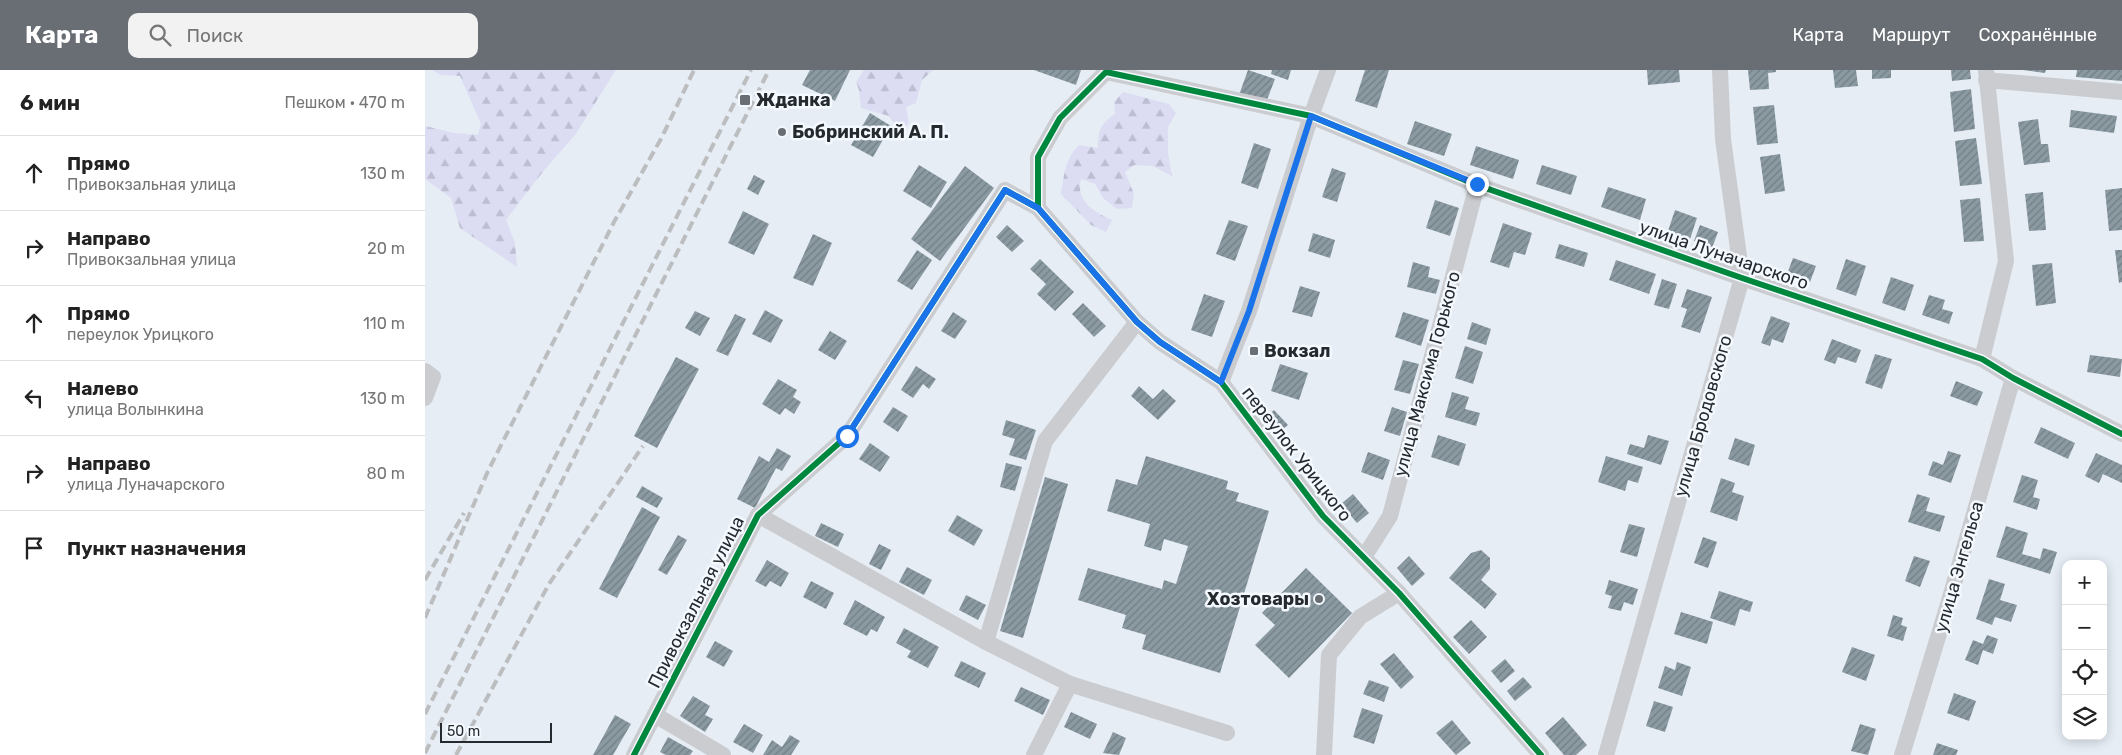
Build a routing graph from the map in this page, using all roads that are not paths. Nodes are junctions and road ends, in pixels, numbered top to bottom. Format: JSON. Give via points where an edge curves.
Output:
{"nodes":[{"id":1,"x":1328,"y":70,"type":"edge"},
{"id":2,"x":1720,"y":70,"type":"edge"},
{"id":3,"x":1986,"y":75,"type":"edge"},
{"id":4,"x":2122,"y":92,"type":"edge"},
{"id":5,"x":1311,"y":116,"type":"junction"},
{"id":6,"x":1477,"y":184,"type":"junction"},
{"id":7,"x":1038,"y":208,"type":"junction"},
{"id":8,"x":1742,"y":278,"type":"junction"},
{"id":9,"x":1137,"y":322,"type":"junction"},
{"id":10,"x":1982,"y":359,"type":"junction"},
{"id":11,"x":425,"y":371,"type":"edge"},
{"id":12,"x":2013,"y":378,"type":"junction"},
{"id":13,"x":1221,"y":382,"type":"junction"},
{"id":14,"x":425,"y":398,"type":"edge"},
{"id":15,"x":2122,"y":434,"type":"edge"},
{"id":16,"x":758,"y":515,"type":"junction"},
{"id":17,"x":1363,"y":557,"type":"junction"},
{"id":18,"x":1399,"y":593,"type":"junction"},
{"id":19,"x":986,"y":642,"type":"junction"},
{"id":20,"x":1070,"y":684,"type":"junction"},
{"id":21,"x":655,"y":715,"type":"junction"},
{"id":22,"x":1227,"y":733,"type":"dead end"},
{"id":23,"x":634,"y":755,"type":"edge"},
{"id":24,"x":723,"y":755,"type":"edge"},
{"id":25,"x":1034,"y":755,"type":"edge"},
{"id":26,"x":1324,"y":755,"type":"edge"},
{"id":27,"x":1541,"y":755,"type":"edge"},
{"id":28,"x":1606,"y":755,"type":"edge"},
{"id":29,"x":1902,"y":755,"type":"edge"}],
"edges":[{"from":1,"to":5,"type":"street"},
{"from":2,"to":8,"type":"street","name":"улица Бродовского","via":[[1723,138]]},
{"from":3,"to":4,"type":"street"},
{"from":3,"to":10,"type":"street","via":[[2006,261]]},
{"from":5,"to":6,"type":"street","name":"улица Луначарского"},
{"from":5,"to":7,"type":"street","name":"улица Луначарского","via":[[1106,72],[1060,118],[1038,157]]},
{"from":5,"to":13,"type":"street","via":[[1249,311]]},
{"from":6,"to":8,"type":"street","name":"улица Луначарского"},
{"from":6,"to":17,"type":"street","name":"улица Максима Горького","via":[[1389,516]]},
{"from":7,"to":9,"type":"street","name":"переулок Урицкого"},
{"from":7,"to":16,"type":"street","name":"Привокзальная улица","via":[[1005,190],[847,436]]},
{"from":8,"to":10,"type":"street","name":"улица Луначарского"},
{"from":8,"to":28,"type":"street","name":"улица Бродовского"},
{"from":9,"to":13,"type":"street","name":"переулок Урицкого","via":[[1160,342]]},
{"from":9,"to":19,"type":"street","via":[[1045,441]]},
{"from":10,"to":12,"type":"street","name":"улица Луначарского"},
{"from":11,"to":14,"type":"street","via":[[433,377]]},
{"from":12,"to":15,"type":"street","name":"улица Луначарского"},
{"from":12,"to":29,"type":"street","name":"улица Энгельса"},
{"from":13,"to":17,"type":"street","name":"переулок Урицкого","via":[[1323,516]]},
{"from":16,"to":19,"type":"street"},
{"from":16,"to":21,"type":"street","name":"Привокзальная улица"},
{"from":17,"to":18,"type":"street","name":"переулок Урицкого"},
{"from":18,"to":26,"type":"street","via":[[1360,617],[1329,655]]},
{"from":18,"to":27,"type":"street","name":"переулок Урицкого"},
{"from":19,"to":20,"type":"street"},
{"from":20,"to":22,"type":"street"},
{"from":20,"to":25,"type":"street"},
{"from":21,"to":23,"type":"street","name":"Привокзальная улица"},
{"from":21,"to":24,"type":"street"}]}
